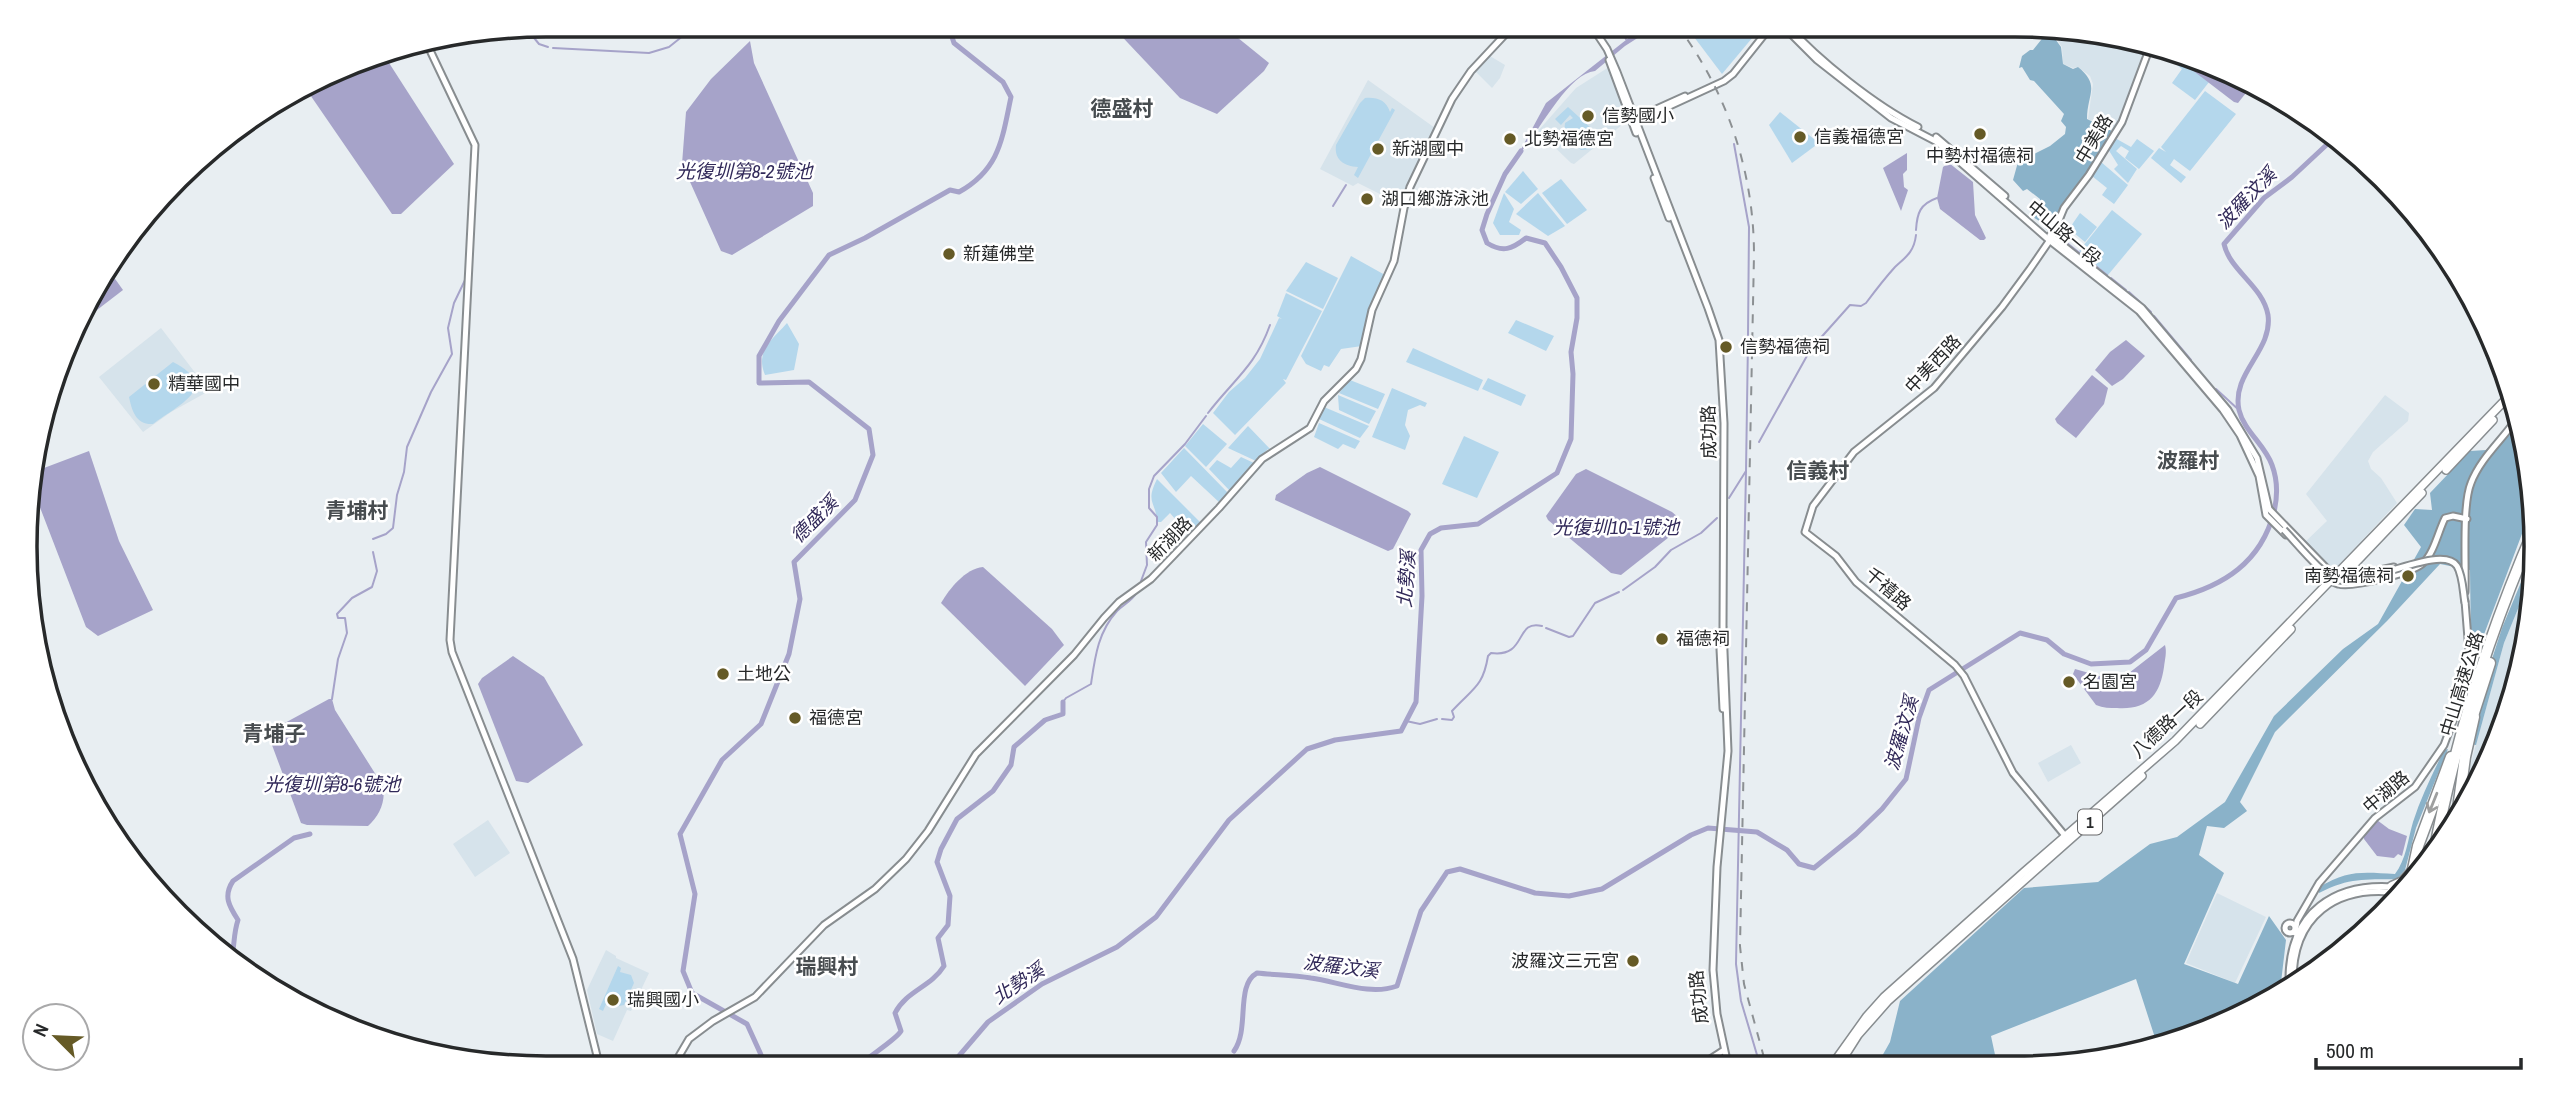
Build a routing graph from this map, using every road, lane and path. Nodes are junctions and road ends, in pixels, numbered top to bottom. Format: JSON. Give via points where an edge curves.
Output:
{"nodes":[{"id":1,"x":1502,"y":37,"type":"edge"},
{"id":2,"x":1600,"y":37,"type":"edge"},
{"id":3,"x":1759,"y":37,"type":"edge"},
{"id":4,"x":1795,"y":37,"type":"edge"},
{"id":5,"x":1800,"y":37,"type":"edge"},
{"id":6,"x":430,"y":51,"type":"edge"},
{"id":7,"x":2147,"y":54,"type":"edge"},
{"id":8,"x":1635,"y":121,"type":"junction"},
{"id":9,"x":2051,"y":238,"type":"junction"},
{"id":10,"x":2504,"y":405,"type":"edge"},
{"id":11,"x":2510,"y":427,"type":"edge"},
{"id":12,"x":2467,"y":519,"type":"junction"},
{"id":13,"x":2278,"y":524,"type":"junction"},
{"id":14,"x":1805,"y":532,"type":"joint"},
{"id":15,"x":2524,"y":555,"type":"edge"},
{"id":16,"x":2523,"y":571,"type":"edge"},
{"id":17,"x":2335,"y":580,"type":"junction"},
{"id":18,"x":2465,"y":603,"type":"junction"},
{"id":19,"x":2473,"y":693,"type":"junction"},
{"id":20,"x":2477,"y":706,"type":"junction"},
{"id":21,"x":2460,"y":794,"type":"edge"},
{"id":22,"x":2448,"y":814,"type":"edge"},
{"id":23,"x":2441,"y":825,"type":"edge"},
{"id":24,"x":2067,"y":839,"type":"junction"},
{"id":25,"x":2415,"y":862,"type":"edge"},
{"id":26,"x":2390,"y":891,"type":"edge"},
{"id":27,"x":2297,"y":920,"type":"junction"},
{"id":28,"x":2290,"y":923,"type":"junction"},
{"id":29,"x":2295,"y":931,"type":"junction"},
{"id":30,"x":2288,"y":932,"type":"junction"},
{"id":31,"x":2291,"y":945,"type":"dead end"},
{"id":32,"x":2292,"y":974,"type":"edge"},
{"id":33,"x":1723,"y":1051,"type":"junction"},
{"id":34,"x":597,"y":1056,"type":"edge"},
{"id":35,"x":679,"y":1056,"type":"edge"},
{"id":36,"x":1715,"y":1056,"type":"edge"},
{"id":37,"x":1724,"y":1056,"type":"edge"},
{"id":38,"x":1838,"y":1056,"type":"edge"},
{"id":39,"x":1845,"y":1056,"type":"edge"}],
"edges":[{"from":1,"to":35,"type":"street","name":"新湖路","via":[[1452,99],[1410,187],[1394,261],[1372,310],[1362,359],[1324,401],[1310,428],[1262,459],[1151,579],[1119,602],[1074,655],[976,754],[906,859],[875,889],[824,925],[764,989],[697,1032]]},
{"from":2,"to":8,"type":"street","name":"成功路"},
{"from":3,"to":8,"type":"street","via":[[1729,78]]},
{"from":4,"to":9,"type":"street","name":"中山路一段","via":[[1888,116],[1937,142]]},
{"from":5,"to":9,"type":"street","name":"中山路一段","via":[[1893,115],[1941,140]]},
{"from":6,"to":34,"type":"street","via":[[475,145],[450,640],[573,959]]},
{"from":7,"to":9,"type":"street","name":"中美路","via":[[2122,122],[2064,208]]},
{"from":8,"to":33,"type":"street","name":"成功路","via":[[1712,328],[1718,363],[1725,741],[1713,970]]},
{"from":9,"to":13,"type":"street","name":"中山路一段","via":[[2141,308],[2228,410],[2258,458],[2267,512]]},
{"from":9,"to":14,"type":"street","name":"中美西路","via":[[1945,376],[1859,447],[1840,469],[1813,506]]},
{"from":10,"to":17,"type":"main road","name":"八德路一段","number":"1"},
{"from":11,"to":12,"type":"street","name":"中湖路","via":[[2474,475],[2467,496]]},
{"from":12,"to":17,"type":"street","via":[[2445,518],[2421,566],[2348,585]]},
{"from":12,"to":18,"type":"street","name":"中湖路"},
{"from":13,"to":17,"type":"street"},
{"from":13,"to":18,"type":"street","bridge":true,"via":[[2326,573],[2342,581],[2436,558],[2450,560],[2460,572]]},
{"from":14,"to":24,"type":"street","name":"千禧路","via":[[1836,556],[1856,582],[1955,665],[2013,773]]},
{"from":15,"to":19,"type":"highway","name":"中山高速公路"},
{"from":16,"to":20,"type":"highway","name":"中山高速公路"},
{"from":17,"to":24,"type":"main road","name":"八德路一段","number":"1","via":[[2204,720]]},
{"from":18,"to":27,"type":"street","name":"中湖路","via":[[2470,664],[2440,754],[2415,787],[2359,835],[2319,883]]},
{"from":19,"to":23,"type":"highway","name":"中山高速公路"},
{"from":19,"to":25,"type":"highway","one_way":true},
{"from":20,"to":21,"type":"highway"},
{"from":20,"to":22,"type":"highway","name":"中山高速公路","via":[[2461,749]]},
{"from":24,"to":38,"type":"main road","name":"八德路一段","number":"1","via":[[1884,997]]},
{"from":24,"to":39,"type":"main road","name":"八德路一段","number":"1","via":[[1888,1001]]},
{"from":26,"to":32,"type":"street","via":[[2361,887],[2344,891],[2317,909],[2304,928]]},
{"from":27,"to":28,"type":"street"},
{"from":27,"to":29,"type":"street","name":"中湖路"},
{"from":28,"to":29,"type":"street"},
{"from":28,"to":30,"type":"street","via":[[2285,926]]},
{"from":29,"to":30,"type":"street"},
{"from":30,"to":31,"type":"street"},
{"from":33,"to":36,"type":"street"},
{"from":33,"to":37,"type":"street","name":"成功路"}]}
